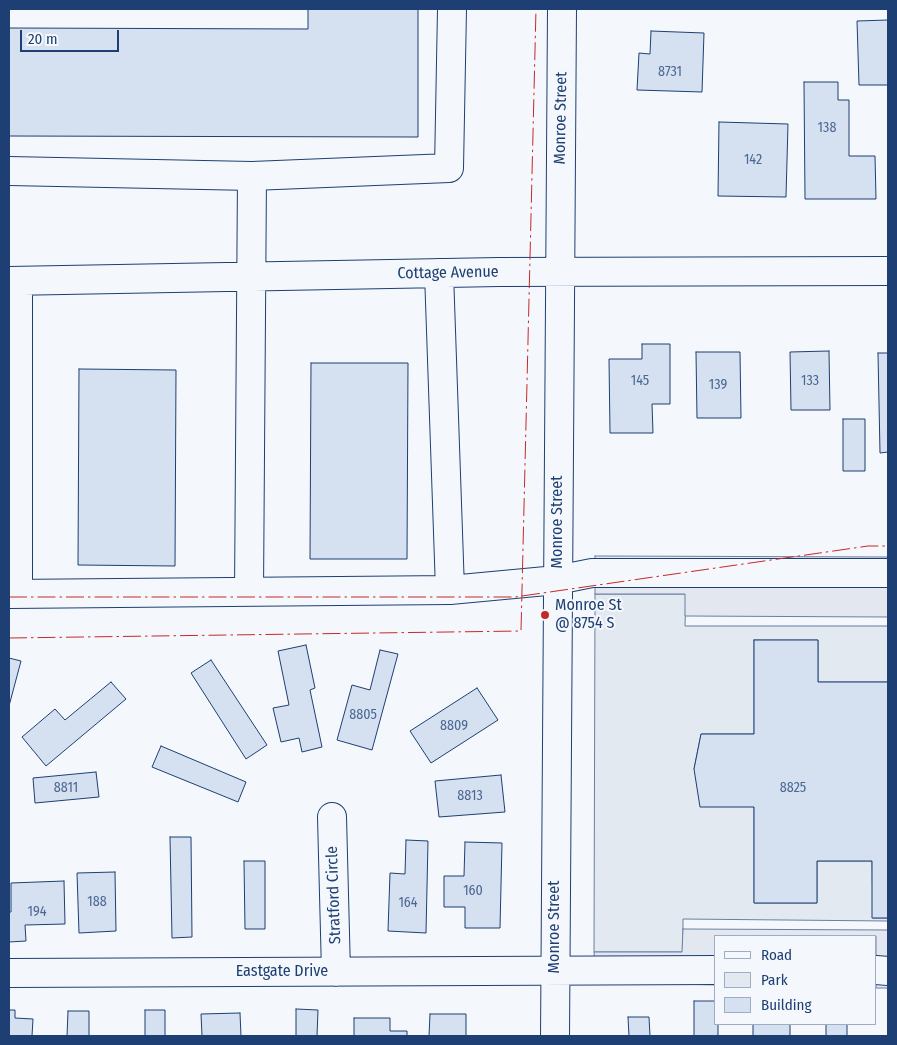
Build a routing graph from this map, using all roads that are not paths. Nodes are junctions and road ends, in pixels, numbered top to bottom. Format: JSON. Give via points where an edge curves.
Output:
{"nodes":[{"id":1,"x":452,"y":9,"type":"edge"},
{"id":2,"x":562,"y":9,"type":"edge"},
{"id":3,"x":9,"y":171,"type":"edge"},
{"id":4,"x":252,"y":176,"type":"junction"},
{"id":5,"x":888,"y":271,"type":"edge"},
{"id":6,"x":559,"y":272,"type":"junction"},
{"id":7,"x":438,"y":274,"type":"junction"},
{"id":8,"x":251,"y":277,"type":"junction"},
{"id":9,"x":13,"y":281,"type":"edge"},
{"id":10,"x":888,"y":573,"type":"edge"},
{"id":11,"x":558,"y":580,"type":"junction"},
{"id":12,"x":450,"y":590,"type":"junction"},
{"id":13,"x":249,"y":592,"type":"junction"},
{"id":14,"x":13,"y":594,"type":"edge"},
{"id":15,"x":332,"y":817,"type":"dead end"},
{"id":16,"x":714,"y":970,"type":"edge"},
{"id":17,"x":555,"y":971,"type":"junction"},
{"id":18,"x":336,"y":972,"type":"junction"},
{"id":19,"x":9,"y":973,"type":"edge"},
{"id":20,"x":555,"y":1036,"type":"edge"}],
"edges":[{"from":1,"to":4,"type":"street","via":[[449,168]]},
{"from":2,"to":6,"type":"street","name":"Monroe Street"},
{"from":3,"to":4,"type":"street"},
{"from":4,"to":8,"type":"street"},
{"from":5,"to":6,"type":"street","name":"Cottage Avenue"},
{"from":6,"to":7,"type":"street","name":"Cottage Avenue"},
{"from":6,"to":11,"type":"street","name":"Monroe Street"},
{"from":7,"to":8,"type":"street","name":"Cottage Avenue"},
{"from":7,"to":12,"type":"street"},
{"from":8,"to":9,"type":"street","name":"Cottage Avenue"},
{"from":8,"to":13,"type":"street"},
{"from":9,"to":14,"type":"street"},
{"from":10,"to":11,"type":"street","via":[[592,573]]},
{"from":11,"to":12,"type":"street"},
{"from":11,"to":17,"type":"street","name":"Monroe Street"},
{"from":12,"to":13,"type":"street"},
{"from":13,"to":14,"type":"street"},
{"from":15,"to":18,"type":"street","name":"Stratford Circle"},
{"from":16,"to":17,"type":"street","name":"Eastgate Drive"},
{"from":17,"to":18,"type":"street","name":"Eastgate Drive"},
{"from":17,"to":20,"type":"street","name":"Monroe Street"},
{"from":18,"to":19,"type":"street","name":"Eastgate Drive"}]}
